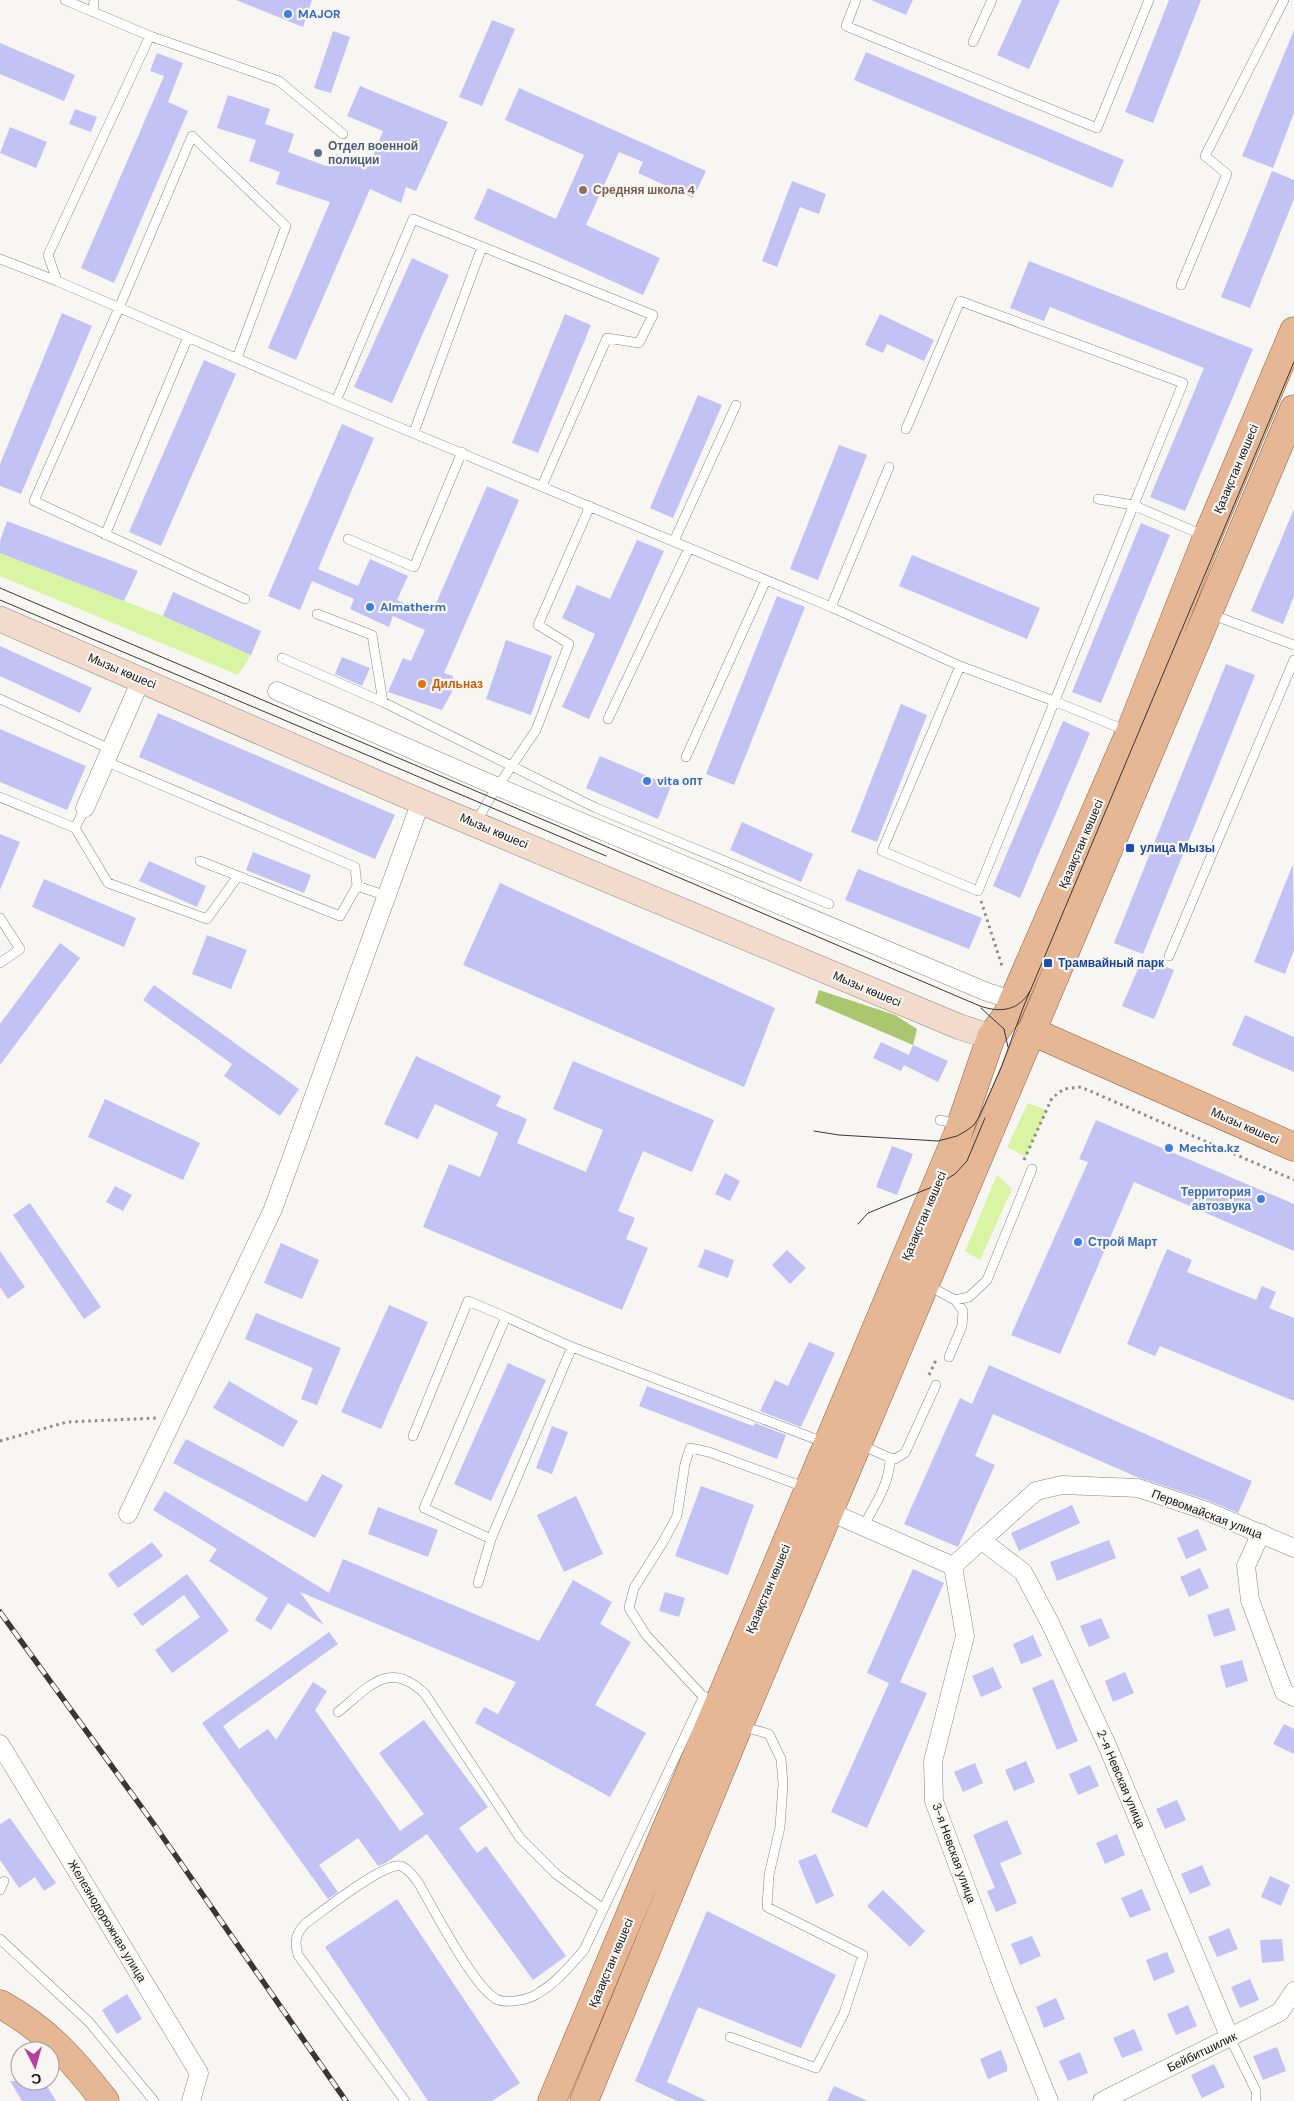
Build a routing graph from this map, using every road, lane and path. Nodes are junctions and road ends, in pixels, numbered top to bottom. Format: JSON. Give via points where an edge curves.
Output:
{"nodes":[{"id":1,"x":65,"y":0,"type":"edge"},
{"id":2,"x":94,"y":0,"type":"edge"},
{"id":3,"x":856,"y":0,"type":"edge"},
{"id":4,"x":992,"y":0,"type":"edge"},
{"id":5,"x":1149,"y":0,"type":"edge"},
{"id":6,"x":1284,"y":0,"type":"edge"},
{"id":7,"x":93,"y":12,"type":"junction"},
{"id":8,"x":150,"y":36,"type":"junction"},
{"id":9,"x":973,"y":42,"type":"dead end"},
{"id":10,"x":343,"y":134,"type":"dead end"},
{"id":11,"x":482,"y":247,"type":"junction"},
{"id":12,"x":0,"y":258,"type":"edge"},
{"id":13,"x":57,"y":281,"type":"junction"},
{"id":14,"x":1181,"y":285,"type":"dead end"},
{"id":15,"x":120,"y":308,"type":"junction"},
{"id":16,"x":1293,"y":333,"type":"edge"},
{"id":17,"x":188,"y":337,"type":"junction"},
{"id":18,"x":237,"y":358,"type":"junction"},
{"id":19,"x":336,"y":401,"type":"junction"},
{"id":20,"x":736,"y":405,"type":"dead end"},
{"id":21,"x":1293,"y":416,"type":"edge"},
{"id":22,"x":906,"y":429,"type":"dead end"},
{"id":23,"x":414,"y":432,"type":"junction"},
{"id":24,"x":462,"y":452,"type":"junction"},
{"id":25,"x":889,"y":467,"type":"dead end"},
{"id":26,"x":542,"y":486,"type":"junction"},
{"id":27,"x":1098,"y":499,"type":"dead end"},
{"id":28,"x":1133,"y":505,"type":"junction"},
{"id":29,"x":590,"y":506,"type":"junction"},
{"id":30,"x":105,"y":535,"type":"junction"},
{"id":31,"x":1207,"y":537,"type":"junction"},
{"id":32,"x":348,"y":539,"type":"dead end"},
{"id":33,"x":674,"y":541,"type":"junction"},
{"id":34,"x":689,"y":548,"type":"junction"},
{"id":35,"x":766,"y":580,"type":"junction"},
{"id":36,"x":245,"y":599,"type":"dead end"},
{"id":37,"x":831,"y":607,"type":"junction"},
{"id":38,"x":317,"y":614,"type":"dead end"},
{"id":39,"x":1208,"y":614,"type":"junction"},
{"id":40,"x":0,"y":619,"type":"edge"},
{"id":41,"x":1294,"y":644,"type":"edge"},
{"id":42,"x":282,"y":658,"type":"dead end"},
{"id":43,"x":1294,"y":660,"type":"edge"},
{"id":44,"x":960,"y":666,"type":"junction"},
{"id":45,"x":141,"y":680,"type":"junction"},
{"id":46,"x":277,"y":691,"type":"dead end"},
{"id":47,"x":0,"y":699,"type":"edge"},
{"id":48,"x":1054,"y":700,"type":"junction"},
{"id":49,"x":383,"y":702,"type":"junction"},
{"id":50,"x":608,"y":719,"type":"dead end"},
{"id":51,"x":1142,"y":737,"type":"junction"},
{"id":52,"x":108,"y":755,"type":"junction"},
{"id":53,"x":686,"y":757,"type":"dead end"},
{"id":54,"x":512,"y":766,"type":"junction"},
{"id":55,"x":498,"y":787,"type":"junction"},
{"id":56,"x":0,"y":797,"type":"edge"},
{"id":57,"x":421,"y":800,"type":"junction"},
{"id":58,"x":85,"y":808,"type":"joint"},
{"id":59,"x":475,"y":824,"type":"junction"},
{"id":60,"x":75,"y":828,"type":"junction"},
{"id":61,"x":200,"y":861,"type":"dead end"},
{"id":62,"x":238,"y":876,"type":"junction"},
{"id":63,"x":357,"y":886,"type":"junction"},
{"id":64,"x":978,"y":891,"type":"junction"},
{"id":65,"x":387,"y":896,"type":"junction"},
{"id":66,"x":829,"y":904,"type":"dead end"},
{"id":67,"x":0,"y":918,"type":"edge"},
{"id":68,"x":1169,"y":956,"type":"dead end"},
{"id":69,"x":0,"y":963,"type":"edge"},
{"id":70,"x":1051,"y":984,"type":"junction"},
{"id":71,"x":1013,"y":1000,"type":"junction"},
{"id":72,"x":1031,"y":1031,"type":"junction"},
{"id":73,"x":991,"y":1037,"type":"junction"},
{"id":74,"x":1076,"y":1051,"type":"junction"},
{"id":75,"x":1012,"y":1078,"type":"junction"},
{"id":76,"x":1294,"y":1147,"type":"edge"},
{"id":77,"x":1022,"y":1165,"type":"dead end"},
{"id":78,"x":1032,"y":1169,"type":"dead end"},
{"id":79,"x":1294,"y":1180,"type":"edge"},
{"id":80,"x":900,"y":1273,"type":"junction"},
{"id":81,"x":925,"y":1284,"type":"junction"},
{"id":82,"x":955,"y":1300,"type":"junction"},
{"id":83,"x":506,"y":1317,"type":"junction"},
{"id":84,"x":572,"y":1347,"type":"junction"},
{"id":85,"x":940,"y":1351,"type":"dead end"},
{"id":86,"x":949,"y":1357,"type":"dead end"},
{"id":87,"x":928,"y":1378,"type":"dead end"},
{"id":88,"x":936,"y":1385,"type":"dead end"},
{"id":89,"x":174,"y":1418,"type":"junction"},
{"id":90,"x":413,"y":1436,"type":"dead end"},
{"id":91,"x":0,"y":1441,"type":"edge"},
{"id":92,"x":858,"y":1443,"type":"junction"},
{"id":93,"x":829,"y":1444,"type":"junction"},
{"id":94,"x":890,"y":1458,"type":"junction"},
{"id":95,"x":810,"y":1489,"type":"junction"},
{"id":96,"x":830,"y":1512,"type":"junction"},
{"id":97,"x":128,"y":1514,"type":"dead end"},
{"id":98,"x":863,"y":1527,"type":"junction"},
{"id":99,"x":1260,"y":1534,"type":"junction"},
{"id":100,"x":491,"y":1538,"type":"junction"},
{"id":101,"x":981,"y":1540,"type":"junction"},
{"id":102,"x":1294,"y":1548,"type":"edge"},
{"id":103,"x":953,"y":1566,"type":"junction"},
{"id":104,"x":478,"y":1583,"type":"dead end"},
{"id":105,"x":1294,"y":1697,"type":"edge"},
{"id":106,"x":338,"y":1712,"type":"dead end"},
{"id":107,"x":723,"y":1714,"type":"junction"},
{"id":108,"x":0,"y":1744,"type":"edge"},
{"id":109,"x":4,"y":1881,"type":"dead end"},
{"id":110,"x":0,"y":1890,"type":"edge"},
{"id":111,"x":602,"y":1908,"type":"junction"},
{"id":112,"x":0,"y":1939,"type":"edge"},
{"id":113,"x":1294,"y":1991,"type":"edge"},
{"id":114,"x":0,"y":2004,"type":"edge"},
{"id":115,"x":730,"y":2037,"type":"dead end"},
{"id":116,"x":1230,"y":2038,"type":"junction"},
{"id":117,"x":105,"y":2101,"type":"edge"},
{"id":118,"x":154,"y":2101,"type":"edge"},
{"id":119,"x":191,"y":2101,"type":"edge"},
{"id":120,"x":405,"y":2101,"type":"edge"},
{"id":121,"x":552,"y":2101,"type":"edge"},
{"id":122,"x":584,"y":2101,"type":"edge"},
{"id":123,"x":1049,"y":2101,"type":"edge"},
{"id":124,"x":1102,"y":2101,"type":"edge"},
{"id":125,"x":1256,"y":2101,"type":"edge"}],
"edges":[{"from":1,"to":7,"type":"lane"},
{"from":2,"to":7,"type":"lane"},
{"from":3,"to":5,"type":"lane","via":[[846,26],[1097,128]]},
{"from":4,"to":9,"type":"lane"},
{"from":6,"to":14,"type":"lane","via":[[1205,156],[1227,174]]},
{"from":7,"to":8,"type":"lane"},
{"from":8,"to":10,"type":"lane","via":[[278,80]]},
{"from":8,"to":13,"type":"lane","via":[[48,255]]},
{"from":11,"to":19,"type":"lane","via":[[413,219]]},
{"from":11,"to":23,"type":"lane"},
{"from":11,"to":26,"type":"lane","via":[[653,316],[640,343],[607,338]]},
{"from":12,"to":13,"type":"lane"},
{"from":13,"to":15,"type":"lane"},
{"from":15,"to":17,"type":"lane"},
{"from":15,"to":18,"type":"lane","via":[[192,136],[286,226]]},
{"from":15,"to":30,"type":"lane","via":[[34,501]]},
{"from":16,"to":31,"type":"main road","name":"Қазақстан көшесі"},
{"from":17,"to":18,"type":"lane"},
{"from":17,"to":30,"type":"lane"},
{"from":18,"to":19,"type":"lane"},
{"from":19,"to":23,"type":"lane"},
{"from":20,"to":33,"type":"lane"},
{"from":21,"to":39,"type":"main road","name":"Қазақстан көшесі"},
{"from":22,"to":28,"type":"lane","via":[[960,301],[1183,383]]},
{"from":23,"to":24,"type":"lane"},
{"from":24,"to":26,"type":"lane"},
{"from":24,"to":32,"type":"lane","via":[[414,567]]},
{"from":25,"to":37,"type":"lane"},
{"from":26,"to":29,"type":"lane"},
{"from":27,"to":28,"type":"lane"},
{"from":28,"to":31,"type":"lane"},
{"from":28,"to":48,"type":"lane"},
{"from":29,"to":33,"type":"lane"},
{"from":29,"to":54,"type":"lane","via":[[538,625],[569,644],[536,730]]},
{"from":30,"to":36,"type":"lane"},
{"from":31,"to":51,"type":"main road","name":"Қазақстан көшесі"},
{"from":33,"to":34,"type":"lane"},
{"from":34,"to":35,"type":"lane"},
{"from":34,"to":50,"type":"lane"},
{"from":35,"to":37,"type":"lane"},
{"from":35,"to":53,"type":"lane"},
{"from":37,"to":44,"type":"lane"},
{"from":38,"to":49,"type":"lane","via":[[372,635]]},
{"from":39,"to":41,"type":"lane"},
{"from":39,"to":51,"type":"main road","name":"Қазақстан көшесі"},
{"from":40,"to":45,"type":"main road","name":"Мызы көшесі"},
{"from":42,"to":49,"type":"lane"},
{"from":43,"to":68,"type":"lane"},
{"from":44,"to":48,"type":"lane"},
{"from":44,"to":64,"type":"lane","via":[[882,851]]},
{"from":45,"to":52,"type":"street"},
{"from":45,"to":57,"type":"main road","name":"Мызы көшесі"},
{"from":46,"to":55,"type":"street"},
{"from":47,"to":52,"type":"lane"},
{"from":48,"to":51,"type":"lane"},
{"from":48,"to":64,"type":"lane"},
{"from":49,"to":54,"type":"lane"},
{"from":51,"to":70,"type":"main road","name":"Қазақстан көшесі"},
{"from":51,"to":71,"type":"main road","name":"Қазақстан көшесі"},
{"from":52,"to":58,"type":"street"},
{"from":52,"to":63,"type":"lane","via":[[355,867]]},
{"from":54,"to":55,"type":"lane"},
{"from":54,"to":66,"type":"lane","via":[[596,808]]},
{"from":55,"to":59,"type":"lane"},
{"from":55,"to":71,"type":"street","via":[[987,992]]},
{"from":56,"to":60,"type":"lane"},
{"from":57,"to":59,"type":"main road","name":"Мызы көшесі"},
{"from":57,"to":65,"type":"street"},
{"from":58,"to":60,"type":"lane"},
{"from":59,"to":73,"type":"main road","name":"Мызы көшесі","via":[[824,975]]},
{"from":60,"to":62,"type":"lane","via":[[108,883],[207,919]]},
{"from":61,"to":62,"type":"lane"},
{"from":62,"to":63,"type":"lane","via":[[340,916]]},
{"from":63,"to":65,"type":"lane"},
{"from":64,"to":71,"type":"path"},
{"from":65,"to":89,"type":"street","via":[[272,1209]]},
{"from":67,"to":69,"type":"lane","via":[[20,949]]},
{"from":70,"to":72,"type":"main road","name":"Қазақстан көшесі"},
{"from":70,"to":74,"type":"main road","via":[[1062,1036]]},
{"from":71,"to":73,"type":"main road","name":"Қазақстан көшесі","via":[[1007,1015]]},
{"from":72,"to":73,"type":"main road"},
{"from":72,"to":74,"type":"main road","name":"Мызы көшесі"},
{"from":72,"to":75,"type":"main road","name":"Қазақстан көшесі"},
{"from":73,"to":80,"type":"main road","name":"Қазақстан көшесі","via":[[951,1122]]},
{"from":74,"to":75,"type":"main road","via":[[1045,1055],[1028,1063]]},
{"from":74,"to":76,"type":"main road","name":"Мызы көшесі"},
{"from":75,"to":81,"type":"main road","name":"Қазақстан көшесі"},
{"from":77,"to":79,"type":"path","via":[[1052,1098],[1064,1089],[1081,1087]]},
{"from":78,"to":82,"type":"lane","via":[[987,1280],[969,1297]]},
{"from":80,"to":81,"type":"main road"},
{"from":80,"to":93,"type":"main road","name":"Қазақстан көшесі"},
{"from":81,"to":82,"type":"lane"},
{"from":81,"to":92,"type":"main road","name":"Қазақстан көшесі"},
{"from":82,"to":86,"type":"lane","via":[[963,1311],[962,1326]]},
{"from":83,"to":84,"type":"lane"},
{"from":83,"to":90,"type":"lane","via":[[468,1300]]},
{"from":83,"to":100,"type":"lane","via":[[424,1508]]},
{"from":84,"to":93,"type":"lane"},
{"from":84,"to":100,"type":"lane"},
{"from":85,"to":87,"type":"path"},
{"from":88,"to":94,"type":"lane","via":[[905,1453],[895,1459]]},
{"from":89,"to":91,"type":"path","via":[[67,1422]]},
{"from":89,"to":97,"type":"street"},
{"from":92,"to":94,"type":"lane"},
{"from":92,"to":96,"type":"main road","name":"Қазақстан көшесі"},
{"from":93,"to":95,"type":"main road","name":"Қазақстан көшесі"},
{"from":94,"to":98,"type":"lane","via":[[890,1471],[884,1487]]},
{"from":95,"to":96,"type":"main road"},
{"from":95,"to":107,"type":"main road","name":"Қазақстан көшесі"},
{"from":95,"to":107,"type":"lane","via":[[690,1448],[677,1516],[634,1588],[629,1608],[646,1636]]},
{"from":96,"to":98,"type":"street"},
{"from":96,"to":107,"type":"main road","name":"Қазақстан көшесі"},
{"from":98,"to":103,"type":"street"},
{"from":99,"to":101,"type":"street","name":"Первомайская улица","via":[[1207,1511],[1138,1488],[1062,1485],[1036,1491]]},
{"from":99,"to":102,"type":"street","name":"Первомайская улица"},
{"from":99,"to":105,"type":"street","via":[[1246,1566],[1250,1600],[1284,1692]]},
{"from":100,"to":104,"type":"lane"},
{"from":101,"to":103,"type":"street","name":"Первомайская улица"},
{"from":101,"to":116,"type":"street","name":"2-я Невская улица","via":[[1023,1572],[1050,1623],[1110,1753]]},
{"from":103,"to":123,"type":"street","name":"3-я Невская улица","via":[[964,1636],[933,1761],[934,1801]]},
{"from":106,"to":111,"type":"lane","via":[[378,1680],[390,1676],[415,1684],[425,1694],[520,1838],[556,1874]]},
{"from":107,"to":111,"type":"lane"},
{"from":107,"to":115,"type":"lane","via":[[768,1734],[781,1759],[780,1828],[769,1875],[767,1907],[863,1955],[844,2013],[816,2068]]},
{"from":107,"to":121,"type":"main road","name":"Қазақстан көшесі"},
{"from":107,"to":122,"type":"main road","name":"Қазақстан көшесі"},
{"from":108,"to":119,"type":"street","name":"Железнодорожная улица","via":[[199,2073]]},
{"from":109,"to":110,"type":"lane"},
{"from":111,"to":120,"type":"lane","via":[[584,1950],[558,1980],[536,1995],[520,2000],[498,2000],[485,1991],[418,1882],[401,1866],[378,1872],[306,1923],[296,1936],[298,1955]]},
{"from":112,"to":118,"type":"lane","via":[[89,2022]]},
{"from":113,"to":116,"type":"street","name":"Бейбитшилик","via":[[1280,2012]]},
{"from":114,"to":117,"type":"main road","via":[[40,2029],[73,2060]]},
{"from":116,"to":124,"type":"street","name":"Бейбитшилик"},
{"from":116,"to":125,"type":"lane","via":[[1256,2091]]}]}
